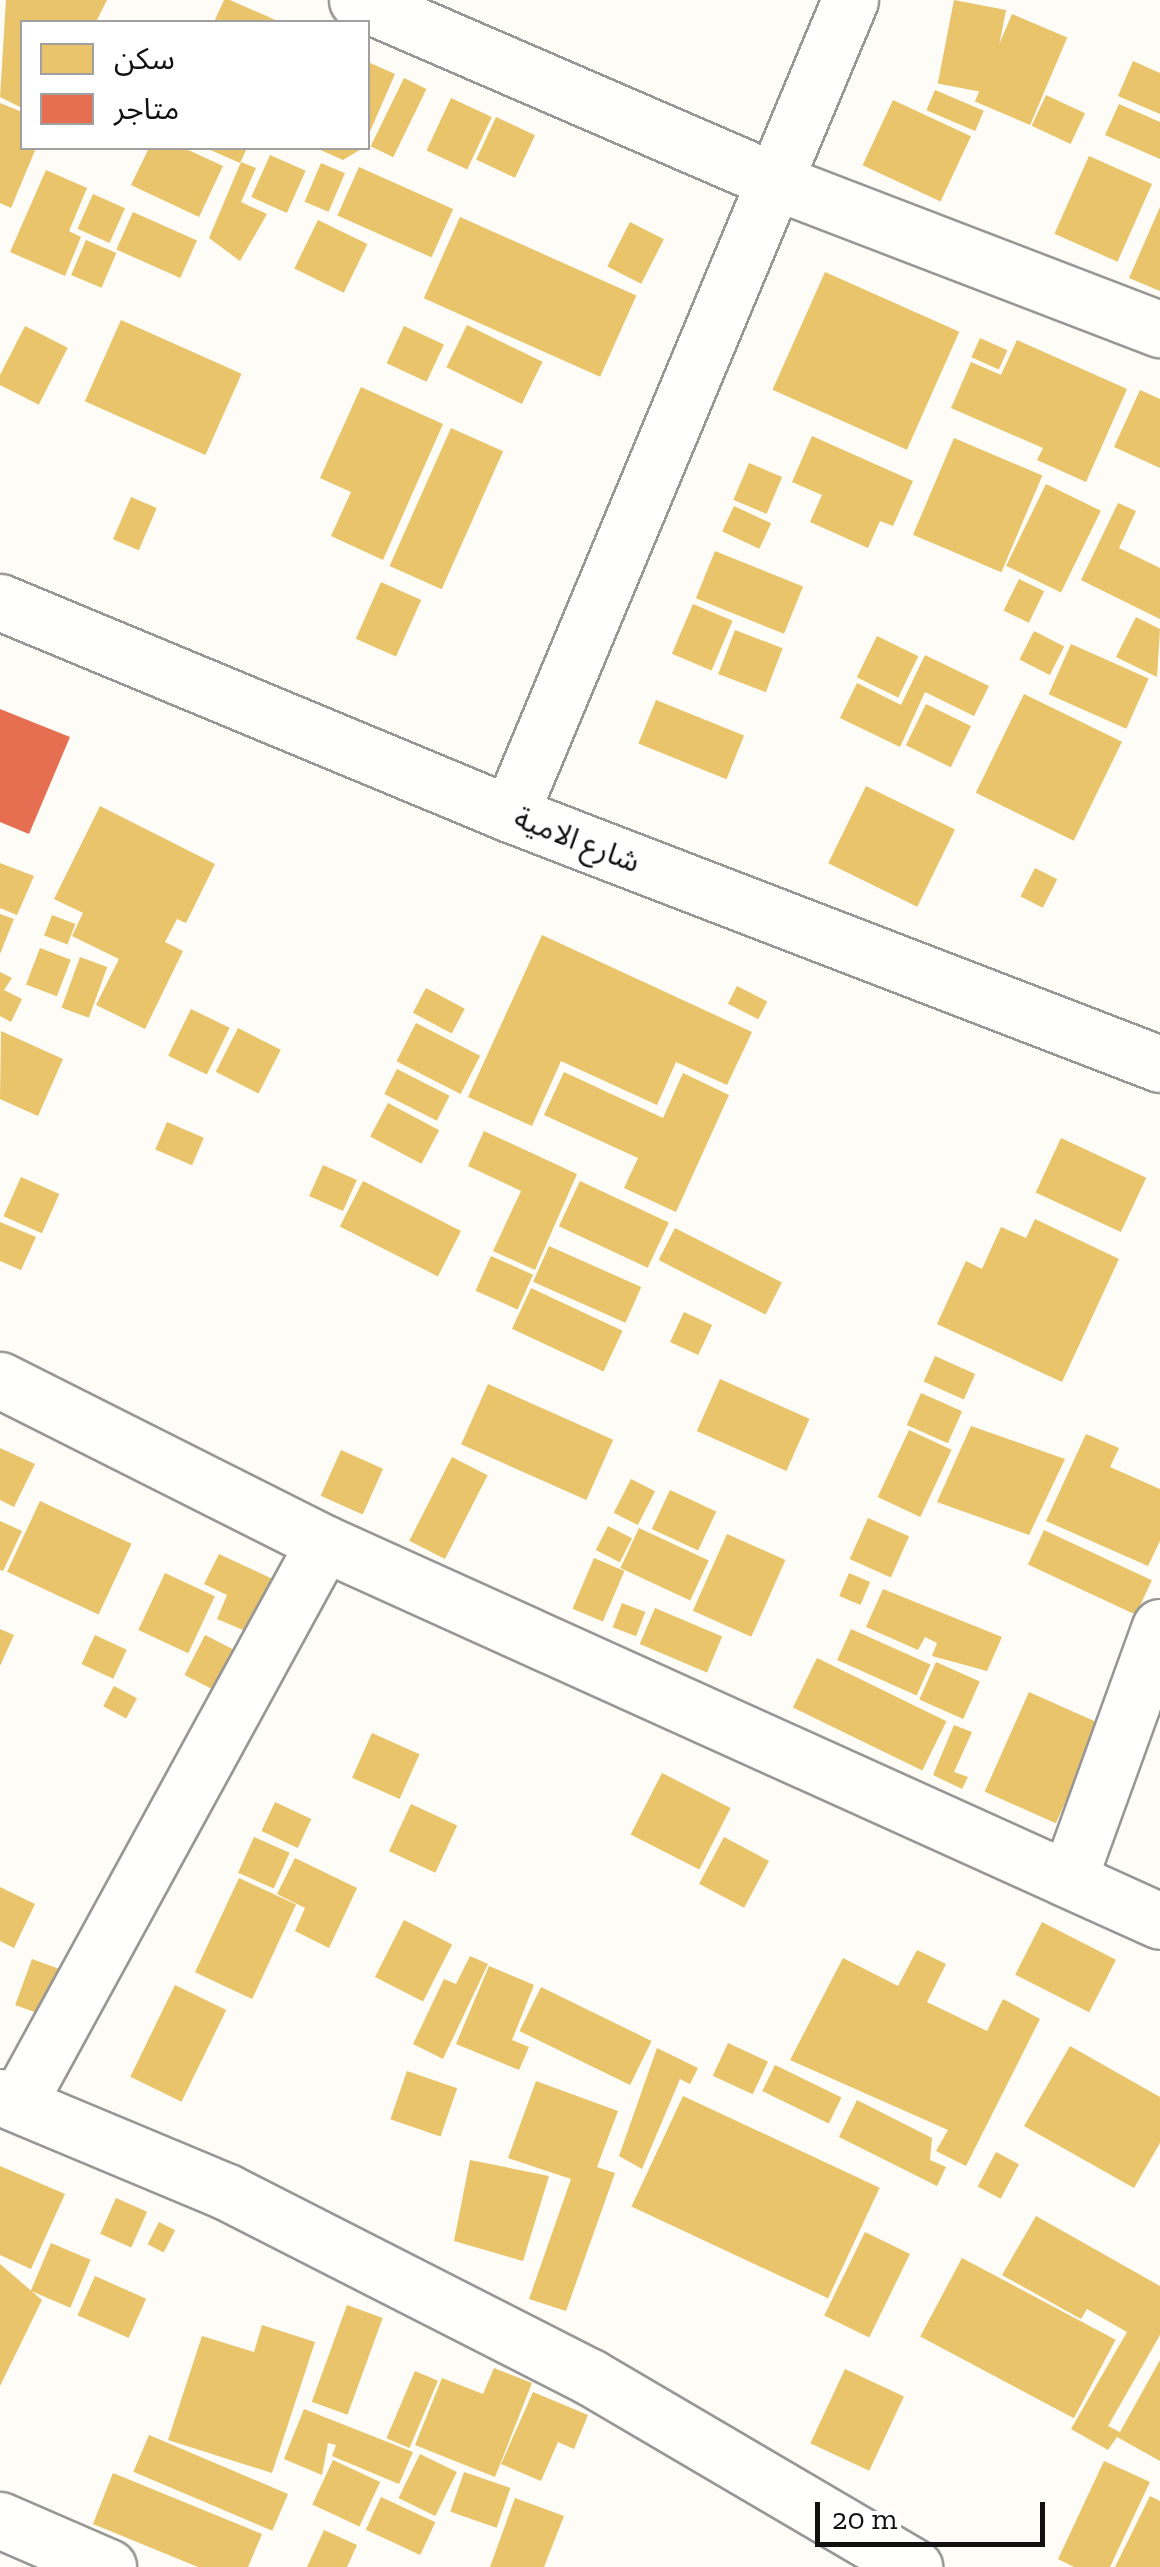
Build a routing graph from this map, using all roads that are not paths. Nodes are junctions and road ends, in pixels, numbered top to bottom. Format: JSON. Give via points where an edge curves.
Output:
{"nodes":[{"id":1,"x":357,"y":0,"type":"edge"},
{"id":2,"x":850,"y":0,"type":"edge"},
{"id":3,"x":778,"y":182,"type":"junction"},
{"id":4,"x":1160,"y":329,"type":"edge"},
{"id":5,"x":0,"y":602,"type":"edge"},
{"id":6,"x":510,"y":814,"type":"junction"},
{"id":7,"x":1160,"y":1064,"type":"edge"},
{"id":8,"x":0,"y":1380,"type":"edge"},
{"id":9,"x":324,"y":1543,"type":"junction"},
{"id":10,"x":1160,"y":1627,"type":"edge"},
{"id":11,"x":1069,"y":1878,"type":"junction"},
{"id":12,"x":1160,"y":1921,"type":"edge"},
{"id":13,"x":9,"y":2100,"type":"edge"},
{"id":14,"x":0,"y":2520,"type":"edge"},
{"id":15,"x":108,"y":2567,"type":"edge"},
{"id":16,"x":914,"y":2567,"type":"edge"}],
"edges":[{"from":1,"to":3,"type":"street"},
{"from":2,"to":3,"type":"street"},
{"from":3,"to":4,"type":"street"},
{"from":3,"to":6,"type":"street"},
{"from":5,"to":6,"type":"street","name":"شارع الامية"},
{"from":6,"to":7,"type":"street","name":"شارع الامية"},
{"from":8,"to":9,"type":"street"},
{"from":9,"to":11,"type":"street"},
{"from":9,"to":13,"type":"street"},
{"from":10,"to":11,"type":"street"},
{"from":11,"to":12,"type":"street"},
{"from":13,"to":16,"type":"street","via":[[227,2192],[590,2377]]},
{"from":14,"to":15,"type":"street"}]}
